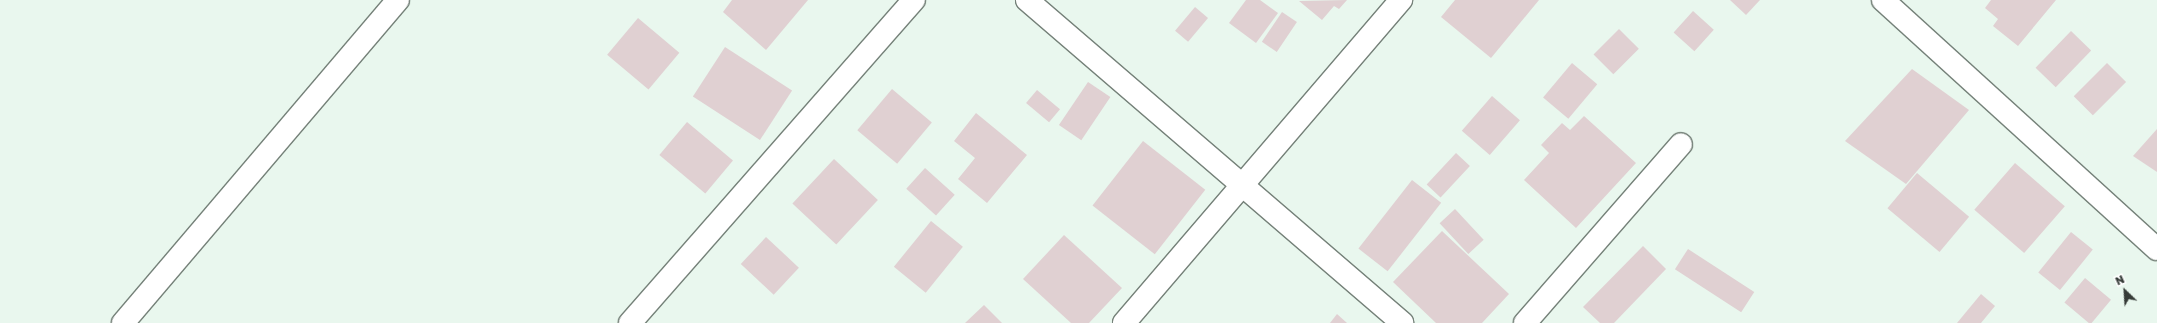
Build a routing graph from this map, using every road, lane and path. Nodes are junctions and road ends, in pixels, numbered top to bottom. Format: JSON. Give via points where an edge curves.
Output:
{"nodes":[{"id":1,"x":398,"y":0,"type":"edge"},
{"id":2,"x":914,"y":0,"type":"edge"},
{"id":3,"x":1027,"y":0,"type":"edge"},
{"id":4,"x":1401,"y":0,"type":"edge"},
{"id":5,"x":1883,"y":0,"type":"edge"},
{"id":6,"x":1681,"y":144,"type":"dead end"},
{"id":7,"x":1240,"y":183,"type":"junction"},
{"id":8,"x":2157,"y":249,"type":"edge"},
{"id":9,"x":123,"y":323,"type":"edge"},
{"id":10,"x":630,"y":323,"type":"edge"},
{"id":11,"x":1124,"y":323,"type":"edge"},
{"id":12,"x":1402,"y":323,"type":"edge"},
{"id":13,"x":1525,"y":323,"type":"edge"}],
"edges":[{"from":1,"to":9,"type":"street"},
{"from":2,"to":10,"type":"street"},
{"from":3,"to":7,"type":"street"},
{"from":4,"to":7,"type":"street"},
{"from":5,"to":8,"type":"street"},
{"from":6,"to":13,"type":"street"},
{"from":7,"to":11,"type":"street"},
{"from":7,"to":12,"type":"street"}]}
